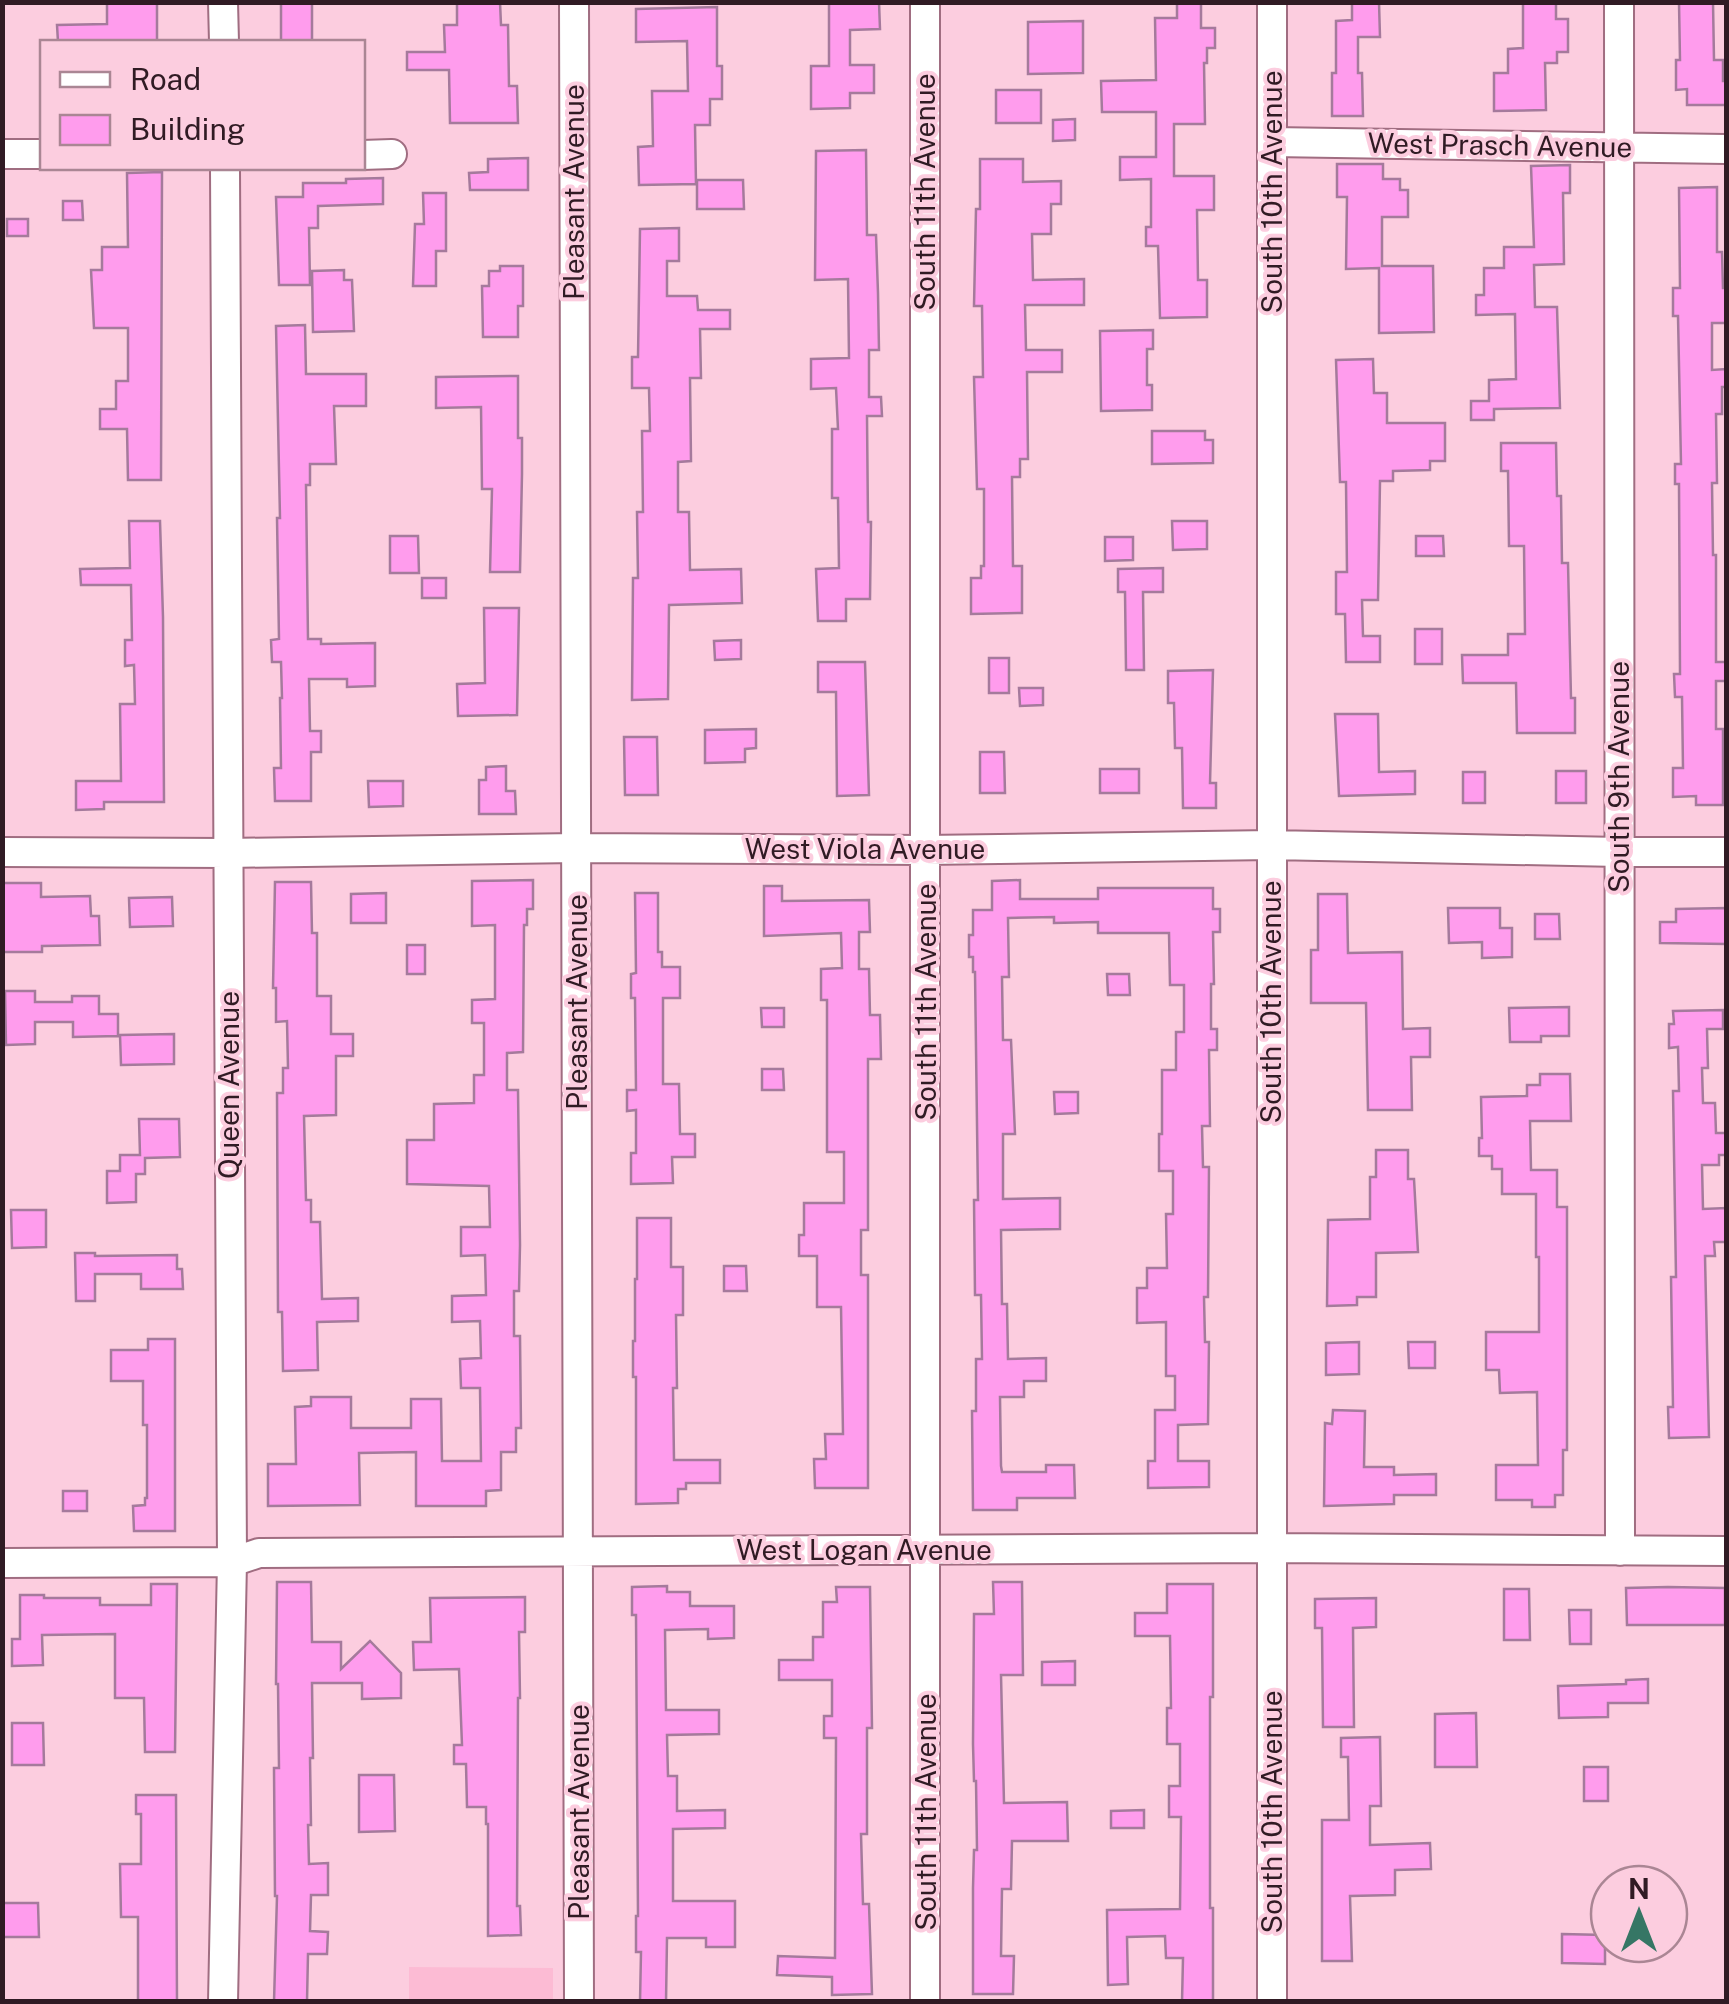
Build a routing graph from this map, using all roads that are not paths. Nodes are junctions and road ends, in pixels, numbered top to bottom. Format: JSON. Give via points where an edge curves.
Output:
{"nodes":[{"id":1,"x":224,"y":2,"type":"edge"},
{"id":2,"x":574,"y":2,"type":"edge"},
{"id":3,"x":925,"y":2,"type":"edge"},
{"id":4,"x":1272,"y":2,"type":"edge"},
{"id":5,"x":1619,"y":2,"type":"edge"},
{"id":6,"x":224,"y":40,"type":"edge"},
{"id":7,"x":1273,"y":142,"type":"junction"},
{"id":8,"x":1620,"y":148,"type":"junction"},
{"id":9,"x":1726,"y":149,"type":"edge"},
{"id":10,"x":2,"y":154,"type":"edge"},
{"id":11,"x":40,"y":154,"type":"edge"},
{"id":12,"x":392,"y":154,"type":"dead end"},
{"id":13,"x":365,"y":155,"type":"edge"},
{"id":14,"x":225,"y":170,"type":"edge"},
{"id":15,"x":1270,"y":845,"type":"junction"},
{"id":16,"x":576,"y":848,"type":"junction"},
{"id":17,"x":925,"y":850,"type":"junction"},
{"id":18,"x":2,"y":852,"type":"edge"},
{"id":19,"x":1619,"y":852,"type":"junction"},
{"id":20,"x":1726,"y":852,"type":"edge"},
{"id":21,"x":228,"y":853,"type":"junction"},
{"id":22,"x":1273,"y":1548,"type":"junction"},
{"id":23,"x":579,"y":1550,"type":"junction"},
{"id":24,"x":926,"y":1550,"type":"junction"},
{"id":25,"x":1726,"y":1551,"type":"edge"},
{"id":26,"x":1620,"y":1552,"type":"junction"},
{"id":27,"x":232,"y":1562,"type":"junction"},
{"id":28,"x":2,"y":1563,"type":"edge"},
{"id":29,"x":223,"y":2002,"type":"edge"},
{"id":30,"x":579,"y":2002,"type":"edge"},
{"id":31,"x":925,"y":2002,"type":"edge"},
{"id":32,"x":1272,"y":2002,"type":"edge"}],
"edges":[{"from":1,"to":6,"type":"street"},
{"from":2,"to":16,"type":"street","name":"Pleasant Avenue"},
{"from":3,"to":17,"type":"street","name":"South 11th Avenue"},
{"from":4,"to":7,"type":"street","name":"South 10th Avenue"},
{"from":5,"to":8,"type":"street","name":"South 9th Avenue"},
{"from":7,"to":8,"type":"street","name":"West Prasch Avenue"},
{"from":7,"to":15,"type":"street","name":"South 10th Avenue"},
{"from":8,"to":9,"type":"street","name":"West Prasch Avenue"},
{"from":8,"to":19,"type":"street","name":"South 9th Avenue"},
{"from":10,"to":11,"type":"street"},
{"from":12,"to":13,"type":"street"},
{"from":14,"to":21,"type":"street","name":"Queen Avenue"},
{"from":15,"to":17,"type":"street","name":"West Viola Avenue"},
{"from":15,"to":19,"type":"street","name":"West Viola Avenue"},
{"from":15,"to":22,"type":"street","name":"South 10th Avenue"},
{"from":16,"to":17,"type":"street","name":"West Viola Avenue"},
{"from":16,"to":21,"type":"street","name":"West Viola Avenue"},
{"from":16,"to":23,"type":"street","name":"Pleasant Avenue"},
{"from":17,"to":24,"type":"street","name":"South 11th Avenue"},
{"from":18,"to":21,"type":"street","name":"West Viola Avenue"},
{"from":19,"to":20,"type":"street","name":"West Viola Avenue"},
{"from":19,"to":26,"type":"street","name":"South 9th Avenue"},
{"from":21,"to":27,"type":"street","name":"Queen Avenue"},
{"from":22,"to":24,"type":"street","name":"West Logan Avenue"},
{"from":22,"to":26,"type":"street","name":"West Logan Avenue"},
{"from":22,"to":32,"type":"street","name":"South 10th Avenue"},
{"from":23,"to":24,"type":"street","name":"West Logan Avenue"},
{"from":23,"to":27,"type":"street","name":"West Logan Avenue","via":[[258,1552]]},
{"from":23,"to":30,"type":"street","name":"Pleasant Avenue"},
{"from":24,"to":31,"type":"street","name":"South 11th Avenue"},
{"from":25,"to":26,"type":"street","name":"West Logan Avenue"},
{"from":27,"to":28,"type":"street","name":"West Logan Avenue"},
{"from":27,"to":29,"type":"street","name":"Queen Avenue"}]}
